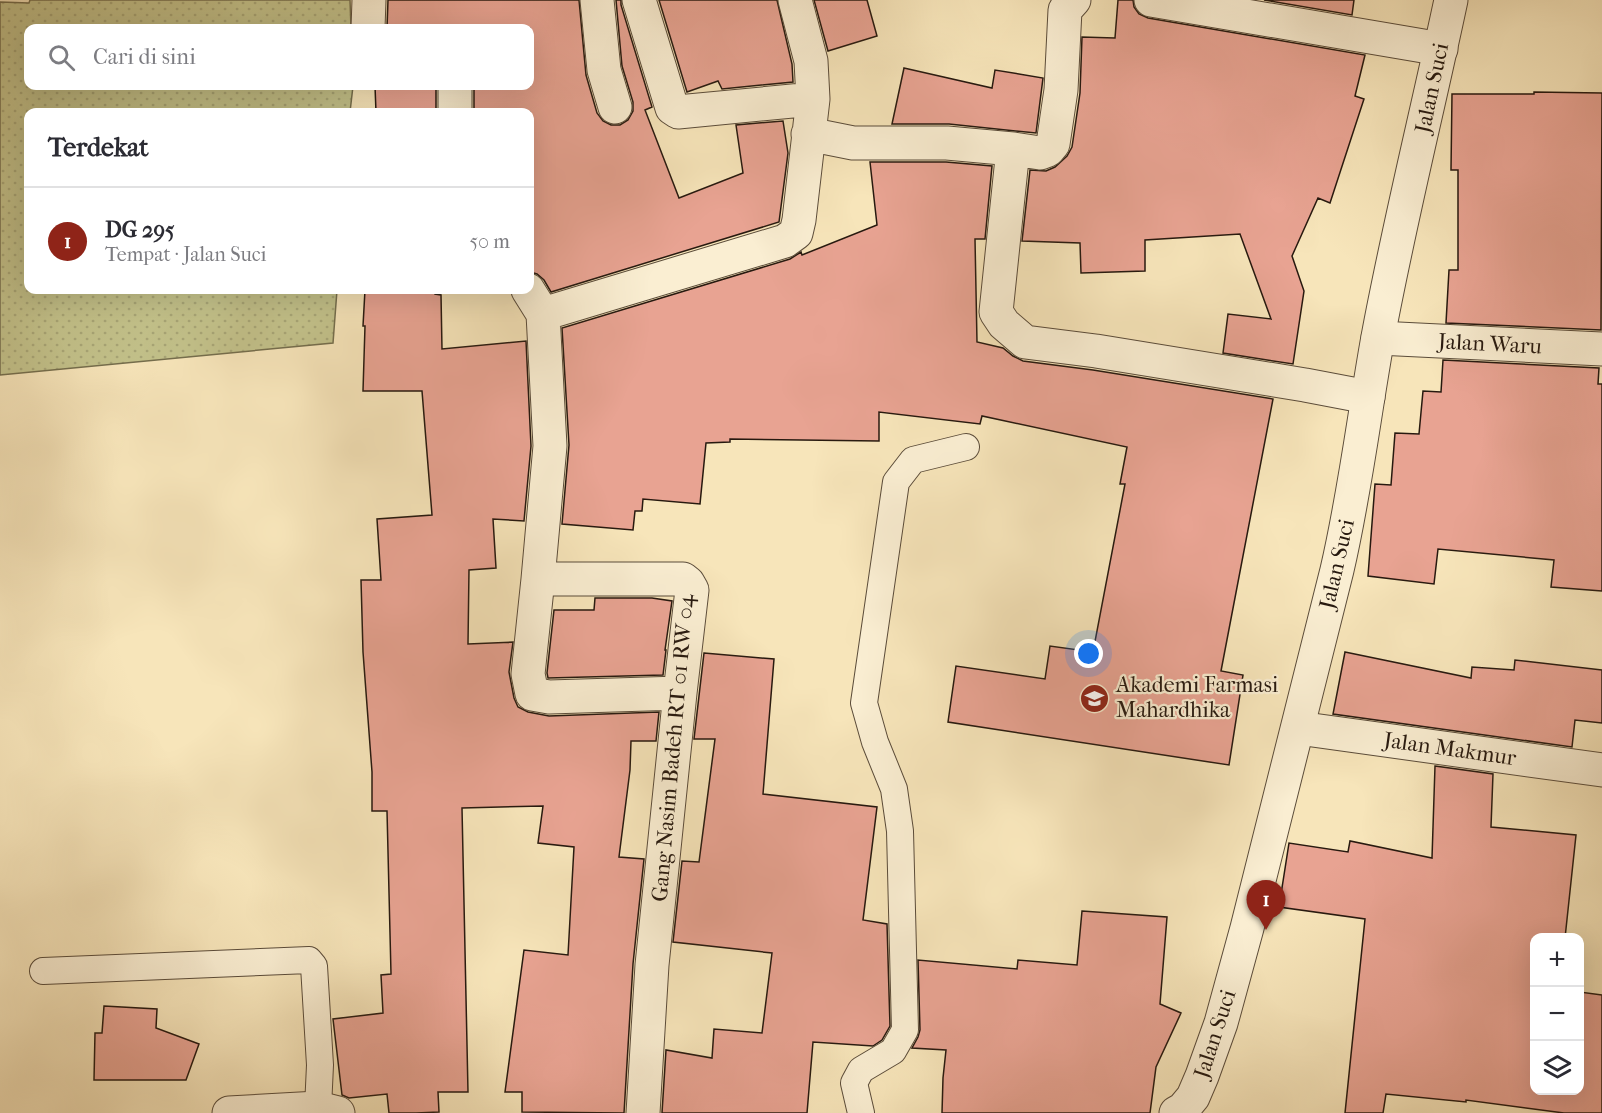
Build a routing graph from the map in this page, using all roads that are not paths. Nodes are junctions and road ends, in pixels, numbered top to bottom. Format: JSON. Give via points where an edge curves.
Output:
{"nodes":[{"id":1,"x":369,"y":0,"type":"edge"},
{"id":2,"x":597,"y":0,"type":"edge"},
{"id":3,"x":639,"y":0,"type":"edge"},
{"id":4,"x":795,"y":0,"type":"edge"},
{"id":5,"x":1074,"y":0,"type":"edge"},
{"id":6,"x":1151,"y":0,"type":"edge"},
{"id":7,"x":1451,"y":0,"type":"edge"},
{"id":8,"x":368,"y":24,"type":"edge"},
{"id":9,"x":1441,"y":49,"type":"junction"},
{"id":10,"x":455,"y":90,"type":"edge"},
{"id":11,"x":813,"y":99,"type":"junction"},
{"id":12,"x":615,"y":107,"type":"dead end"},
{"id":13,"x":455,"y":108,"type":"edge"},
{"id":14,"x":808,"y":134,"type":"junction"},
{"id":15,"x":1012,"y":149,"type":"junction"},
{"id":16,"x":536,"y":302,"type":"edge"},
{"id":17,"x":1378,"y":338,"type":"junction"},
{"id":18,"x":1602,"y":350,"type":"edge"},
{"id":19,"x":1368,"y":398,"type":"junction"},
{"id":20,"x":966,"y":447,"type":"dead end"},
{"id":21,"x":538,"y":579,"type":"junction"},
{"id":22,"x":680,"y":693,"type":"junction"},
{"id":23,"x":1298,"y":728,"type":"junction"},
{"id":24,"x":1602,"y":770,"type":"edge"},
{"id":25,"x":43,"y":971,"type":"dead end"},
{"id":26,"x":328,"y":1110,"type":"edge"},
{"id":27,"x":229,"y":1113,"type":"edge"},
{"id":28,"x":643,"y":1113,"type":"edge"},
{"id":29,"x":861,"y":1113,"type":"edge"},
{"id":30,"x":1176,"y":1113,"type":"edge"}],
"edges":[{"from":1,"to":8,"type":"street"},
{"from":2,"to":12,"type":"street","via":[[604,70]]},
{"from":3,"to":11,"type":"street","via":[[672,108],[678,112]]},
{"from":4,"to":11,"type":"street","via":[[811,61]]},
{"from":5,"to":15,"type":"street","via":[[1065,10],[1061,90],[1053,144],[1040,153]]},
{"from":6,"to":9,"type":"street"},
{"from":7,"to":9,"type":"street","name":"Jalan Suci"},
{"from":9,"to":17,"type":"street","name":"Jalan Suci"},
{"from":10,"to":13,"type":"street"},
{"from":11,"to":14,"type":"street"},
{"from":14,"to":15,"type":"street","via":[[853,143],[947,143]]},
{"from":14,"to":16,"type":"street","via":[[799,220],[796,233],[785,241]]},
{"from":15,"to":19,"type":"street","via":[[996,312],[1025,342]]},
{"from":16,"to":21,"type":"street","via":[[550,446]]},
{"from":17,"to":18,"type":"street","name":"Jalan Waru"},
{"from":17,"to":19,"type":"street","name":"Jalan Suci"},
{"from":19,"to":23,"type":"street","name":"Jalan Suci","via":[[1348,522]]},
{"from":20,"to":29,"type":"lane","via":[[914,460],[896,482],[864,703],[894,789],[900,831],[905,1030],[892,1051],[861,1070],[854,1083]]},
{"from":21,"to":22,"type":"street","name":"Gang Nasim Badeh RT 01 RW 04","via":[[683,579],[688,583],[692,590]]},
{"from":21,"to":22,"type":"street","via":[[528,674],[532,694],[549,698]]},
{"from":22,"to":28,"type":"street","name":"Gang Nasim Badeh RT 01 RW 04","via":[[652,965]]},
{"from":23,"to":24,"type":"street","name":"Jalan Makmur"},
{"from":23,"to":30,"type":"street","name":"Jalan Suci","via":[[1221,1023],[1193,1097]]},
{"from":25,"to":26,"type":"lane","via":[[309,960],[314,966],[320,1065]]},
{"from":26,"to":27,"type":"street"}]}
